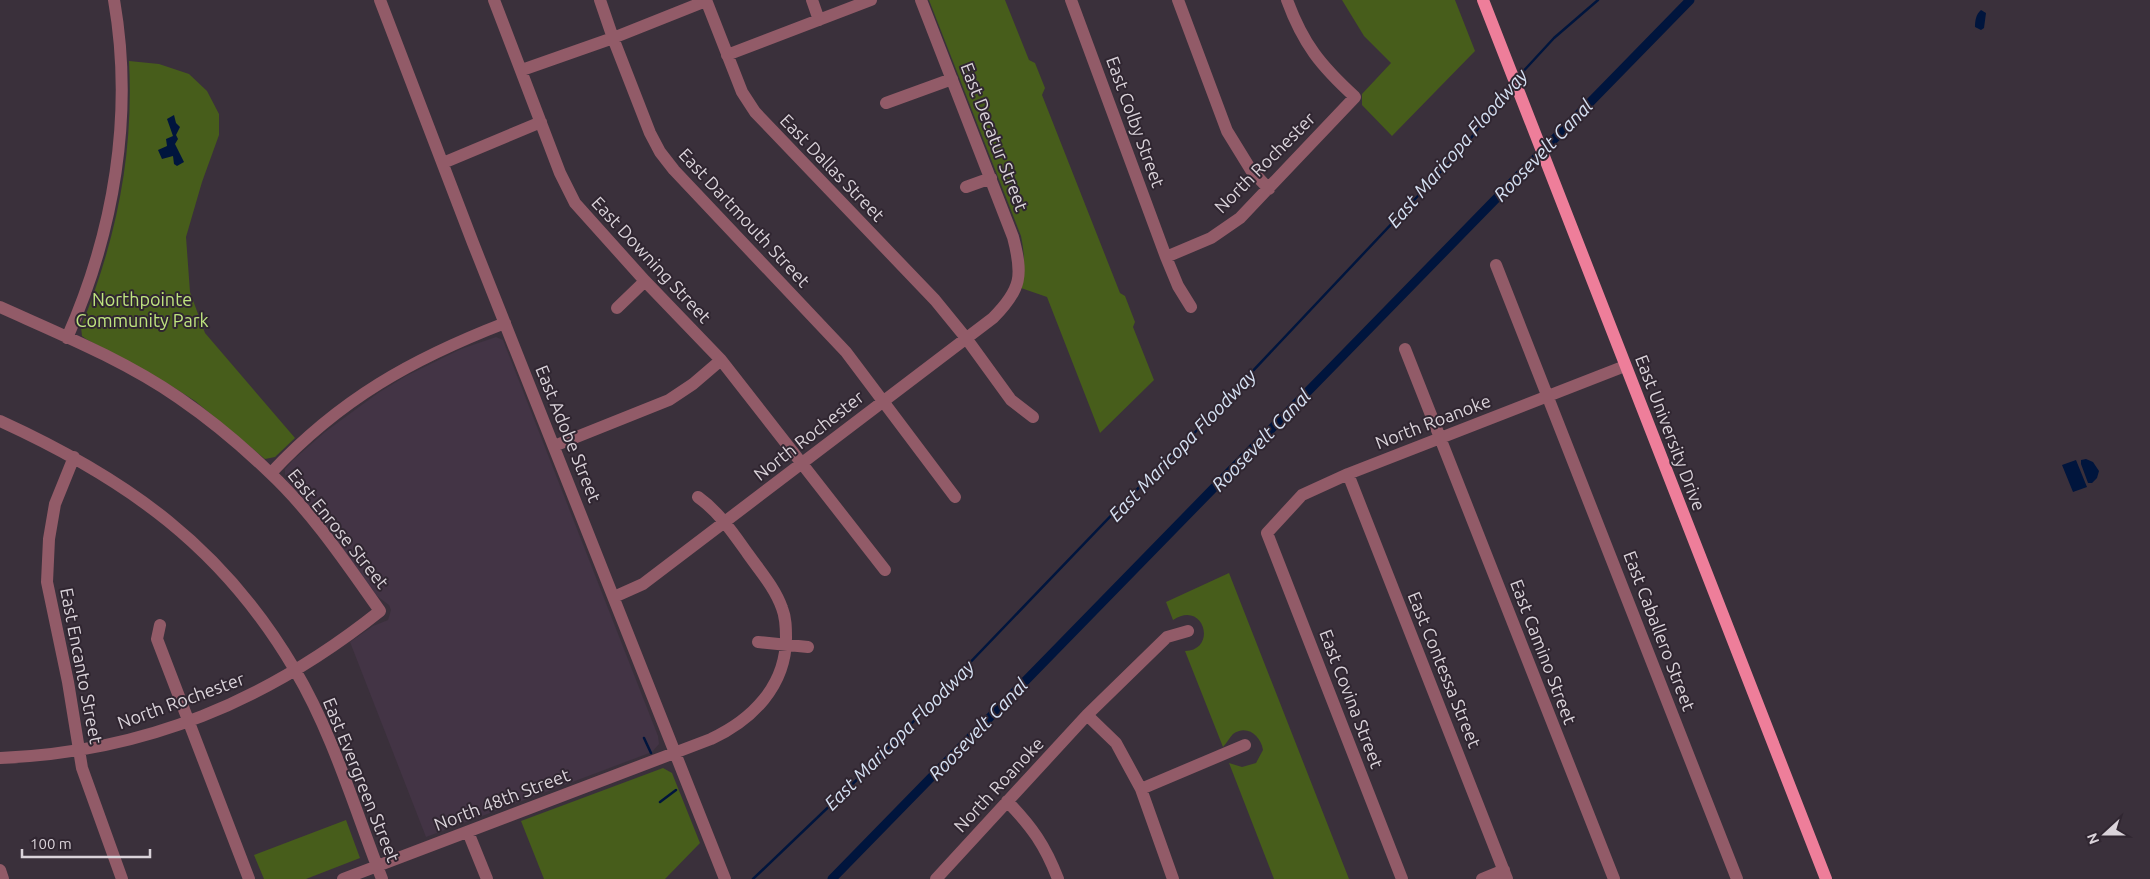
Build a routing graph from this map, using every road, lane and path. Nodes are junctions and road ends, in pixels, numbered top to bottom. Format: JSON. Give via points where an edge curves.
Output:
{"nodes":[{"id":1,"x":114,"y":0,"type":"edge"},
{"id":2,"x":380,"y":0,"type":"edge"},
{"id":3,"x":494,"y":0,"type":"edge"},
{"id":4,"x":600,"y":0,"type":"edge"},
{"id":5,"x":706,"y":0,"type":"edge"},
{"id":6,"x":812,"y":0,"type":"edge"},
{"id":7,"x":871,"y":0,"type":"edge"},
{"id":8,"x":921,"y":0,"type":"edge"},
{"id":9,"x":1071,"y":0,"type":"edge"},
{"id":10,"x":1178,"y":0,"type":"edge"},
{"id":11,"x":1287,"y":0,"type":"edge"},
{"id":12,"x":1483,"y":0,"type":"edge"},
{"id":13,"x":819,"y":20,"type":"junction"},
{"id":14,"x":612,"y":38,"type":"junction"},
{"id":15,"x":727,"y":56,"type":"junction"},
{"id":16,"x":522,"y":70,"type":"junction"},
{"id":17,"x":952,"y":79,"type":"junction"},
{"id":18,"x":886,"y":103,"type":"dead end"},
{"id":19,"x":541,"y":122,"type":"junction"},
{"id":20,"x":443,"y":163,"type":"junction"},
{"id":21,"x":991,"y":178,"type":"junction"},
{"id":22,"x":966,"y":187,"type":"dead end"},
{"id":23,"x":1269,"y":189,"type":"junction"},
{"id":24,"x":1166,"y":257,"type":"junction"},
{"id":25,"x":1496,"y":265,"type":"dead end"},
{"id":26,"x":645,"y":282,"type":"junction"},
{"id":27,"x":1015,"y":289,"type":"joint"},
{"id":28,"x":0,"y":307,"type":"edge"},
{"id":29,"x":1191,"y":307,"type":"dead end"},
{"id":30,"x":617,"y":308,"type":"dead end"},
{"id":31,"x":505,"y":323,"type":"junction"},
{"id":32,"x":67,"y":338,"type":"junction"},
{"id":33,"x":966,"y":338,"type":"junction"},
{"id":34,"x":1405,"y":349,"type":"dead end"},
{"id":35,"x":721,"y":360,"type":"junction"},
{"id":36,"x":1625,"y":366,"type":"junction"},
{"id":37,"x":1548,"y":397,"type":"junction"},
{"id":38,"x":883,"y":401,"type":"junction"},
{"id":39,"x":1033,"y":417,"type":"dead end"},
{"id":40,"x":0,"y":421,"type":"edge"},
{"id":41,"x":1441,"y":438,"type":"junction"},
{"id":42,"x":554,"y":446,"type":"junction"},
{"id":43,"x":74,"y":457,"type":"junction"},
{"id":44,"x":803,"y":462,"type":"junction"},
{"id":45,"x":271,"y":473,"type":"junction"},
{"id":46,"x":1348,"y":474,"type":"junction"},
{"id":47,"x":698,"y":497,"type":"dead end"},
{"id":48,"x":956,"y":497,"type":"dead end"},
{"id":49,"x":725,"y":522,"type":"junction"},
{"id":50,"x":1267,"y":533,"type":"joint"},
{"id":51,"x":885,"y":570,"type":"dead end"},
{"id":52,"x":614,"y":598,"type":"junction"},
{"id":53,"x":380,"y":611,"type":"joint"},
{"id":54,"x":160,"y":625,"type":"dead end"},
{"id":55,"x":1188,"y":631,"type":"dead end"},
{"id":56,"x":758,"y":642,"type":"dead end"},
{"id":57,"x":786,"y":645,"type":"junction"},
{"id":58,"x":808,"y":648,"type":"dead end"},
{"id":59,"x":296,"y":670,"type":"junction"},
{"id":60,"x":1087,"y":715,"type":"junction"},
{"id":61,"x":188,"y":721,"type":"junction"},
{"id":62,"x":1245,"y":745,"type":"dead end"},
{"id":63,"x":79,"y":751,"type":"junction"},
{"id":64,"x":674,"y":753,"type":"junction"},
{"id":65,"x":0,"y":758,"type":"edge"},
{"id":66,"x":1141,"y":789,"type":"junction"},
{"id":67,"x":1006,"y":801,"type":"junction"},
{"id":68,"x":468,"y":832,"type":"junction"},
{"id":69,"x":377,"y":866,"type":"junction"},
{"id":70,"x":0,"y":870,"type":"edge"},
{"id":71,"x":1506,"y":875,"type":"edge"},
{"id":72,"x":4,"y":879,"type":"edge"},
{"id":73,"x":122,"y":879,"type":"edge"},
{"id":74,"x":249,"y":879,"type":"edge"},
{"id":75,"x":343,"y":879,"type":"edge"},
{"id":76,"x":382,"y":879,"type":"edge"},
{"id":77,"x":487,"y":879,"type":"edge"},
{"id":78,"x":725,"y":879,"type":"edge"},
{"id":79,"x":936,"y":879,"type":"edge"},
{"id":80,"x":1058,"y":879,"type":"edge"},
{"id":81,"x":1173,"y":879,"type":"edge"},
{"id":82,"x":1402,"y":879,"type":"edge"},
{"id":83,"x":1482,"y":879,"type":"edge"},
{"id":84,"x":1614,"y":879,"type":"edge"},
{"id":85,"x":1737,"y":879,"type":"edge"},
{"id":86,"x":1826,"y":879,"type":"edge"}],
"edges":[{"from":1,"to":32,"type":"street","via":[[122,81],[119,159],[102,238]]},
{"from":2,"to":20,"type":"street","name":"East Adobe Street"},
{"from":3,"to":16,"type":"street","name":"East Downing Street"},
{"from":4,"to":14,"type":"street","name":"East Dartmouth Street"},
{"from":5,"to":14,"type":"street"},
{"from":5,"to":15,"type":"street","name":"East Dallas Street"},
{"from":6,"to":13,"type":"street"},
{"from":7,"to":13,"type":"street"},
{"from":8,"to":17,"type":"street","name":"East Decatur Street"},
{"from":9,"to":24,"type":"street","name":"East Colby Street"},
{"from":10,"to":23,"type":"street","via":[[1227,131],[1251,170]]},
{"from":11,"to":23,"type":"street","name":"North Rochester","via":[[1294,20],[1316,59],[1355,97]]},
{"from":12,"to":36,"type":"main road","name":"East University Drive"},
{"from":13,"to":15,"type":"street"},
{"from":14,"to":16,"type":"street"},
{"from":14,"to":38,"type":"street","name":"East Dartmouth Street","via":[[660,152],[846,352]]},
{"from":15,"to":33,"type":"street","name":"East Dallas Street","via":[[742,92],[755,112],[935,300]]},
{"from":16,"to":19,"type":"street","name":"East Downing Street"},
{"from":17,"to":18,"type":"street"},
{"from":17,"to":21,"type":"street","name":"East Decatur Street"},
{"from":19,"to":20,"type":"street"},
{"from":19,"to":26,"type":"street","name":"East Downing Street","via":[[575,203]]},
{"from":20,"to":31,"type":"street","name":"East Adobe Street"},
{"from":21,"to":22,"type":"street"},
{"from":21,"to":27,"type":"street","name":"East Decatur Street","via":[[1014,237],[1020,276]]},
{"from":23,"to":24,"type":"street","name":"North Rochester","via":[[1240,218],[1211,238]]},
{"from":24,"to":29,"type":"street","name":"East Colby Street"},
{"from":25,"to":37,"type":"street","name":"East Caballero Street"},
{"from":26,"to":30,"type":"street"},
{"from":26,"to":35,"type":"street","name":"East Downing Street"},
{"from":27,"to":33,"type":"street","name":"North Rochester","via":[[998,313]]},
{"from":28,"to":32,"type":"street","name":"East Enrose Street"},
{"from":31,"to":42,"type":"street","name":"East Adobe Street"},
{"from":31,"to":45,"type":"street","via":[[446,346],[392,375],[346,405],[299,443]]},
{"from":32,"to":45,"type":"street","name":"East Enrose Street","via":[[178,397]]},
{"from":33,"to":38,"type":"street","name":"North Rochester"},
{"from":33,"to":39,"type":"street","name":"East Dallas Street","via":[[1012,400]]},
{"from":34,"to":41,"type":"street","name":"East Camino Street"},
{"from":35,"to":42,"type":"street","via":[[669,400]]},
{"from":35,"to":44,"type":"street","name":"East Downing Street"},
{"from":36,"to":37,"type":"street","name":"North Roanoke"},
{"from":36,"to":86,"type":"main road","name":"East University Drive"},
{"from":37,"to":41,"type":"street","name":"North Roanoke"},
{"from":37,"to":85,"type":"street","name":"East Caballero Street"},
{"from":38,"to":44,"type":"street","name":"North Rochester"},
{"from":38,"to":48,"type":"street","name":"East Dartmouth Street"},
{"from":40,"to":43,"type":"street","name":"East Evergreen Street"},
{"from":41,"to":46,"type":"street","name":"North Roanoke"},
{"from":41,"to":84,"type":"street","name":"East Camino Street"},
{"from":42,"to":52,"type":"street","name":"East Adobe Street"},
{"from":43,"to":59,"type":"street","name":"East Evergreen Street","via":[[126,488],[164,516],[211,558],[258,614]]},
{"from":43,"to":63,"type":"street","name":"East Encanto Street","via":[[55,504],[47,582]]},
{"from":44,"to":49,"type":"street","name":"North Rochester"},
{"from":44,"to":51,"type":"street","name":"East Downing Street"},
{"from":45,"to":53,"type":"street","name":"East Enrose Street","via":[[315,524]]},
{"from":46,"to":50,"type":"street","name":"North Roanoke","via":[[1302,495]]},
{"from":46,"to":71,"type":"street","name":"East Contessa Street"},
{"from":47,"to":49,"type":"street","name":"North 48th Street"},
{"from":49,"to":52,"type":"street","name":"North Rochester","via":[[643,584]]},
{"from":49,"to":57,"type":"street","name":"North 48th Street","via":[[775,592],[786,620]]},
{"from":50,"to":82,"type":"street","name":"East Covina Street"},
{"from":52,"to":64,"type":"street","name":"East Adobe Street"},
{"from":53,"to":59,"type":"street","name":"North Rochester"},
{"from":54,"to":61,"type":"street","via":[[157,639]]},
{"from":55,"to":60,"type":"street","name":"North Roanoke","via":[[1167,637]]},
{"from":56,"to":57,"type":"street"},
{"from":57,"to":58,"type":"street"},
{"from":57,"to":64,"type":"street","name":"North 48th Street","via":[[784,663],[777,680],[750,715],[720,735]]},
{"from":59,"to":61,"type":"street","name":"North Rochester","via":[[247,697]]},
{"from":59,"to":69,"type":"street","name":"East Evergreen Street","via":[[338,760]]},
{"from":60,"to":66,"type":"street","via":[[1116,743]]},
{"from":60,"to":67,"type":"street","name":"North Roanoke"},
{"from":61,"to":63,"type":"street","name":"North Rochester","via":[[141,737]]},
{"from":61,"to":74,"type":"street"},
{"from":62,"to":66,"type":"street"},
{"from":63,"to":65,"type":"street","name":"North Rochester"},
{"from":63,"to":73,"type":"street","name":"East Encanto Street","via":[[89,791]]},
{"from":64,"to":68,"type":"street","name":"North 48th Street"},
{"from":64,"to":78,"type":"street","name":"East Adobe Street"},
{"from":66,"to":81,"type":"street"},
{"from":67,"to":79,"type":"street","name":"North Roanoke"},
{"from":67,"to":80,"type":"street","via":[[1029,824],[1048,854]]},
{"from":68,"to":69,"type":"street","name":"North 48th Street"},
{"from":68,"to":77,"type":"street"},
{"from":69,"to":75,"type":"street","name":"North 48th Street"},
{"from":69,"to":76,"type":"street","name":"East Evergreen Street"},
{"from":70,"to":72,"type":"street"},
{"from":71,"to":83,"type":"street"}]}
